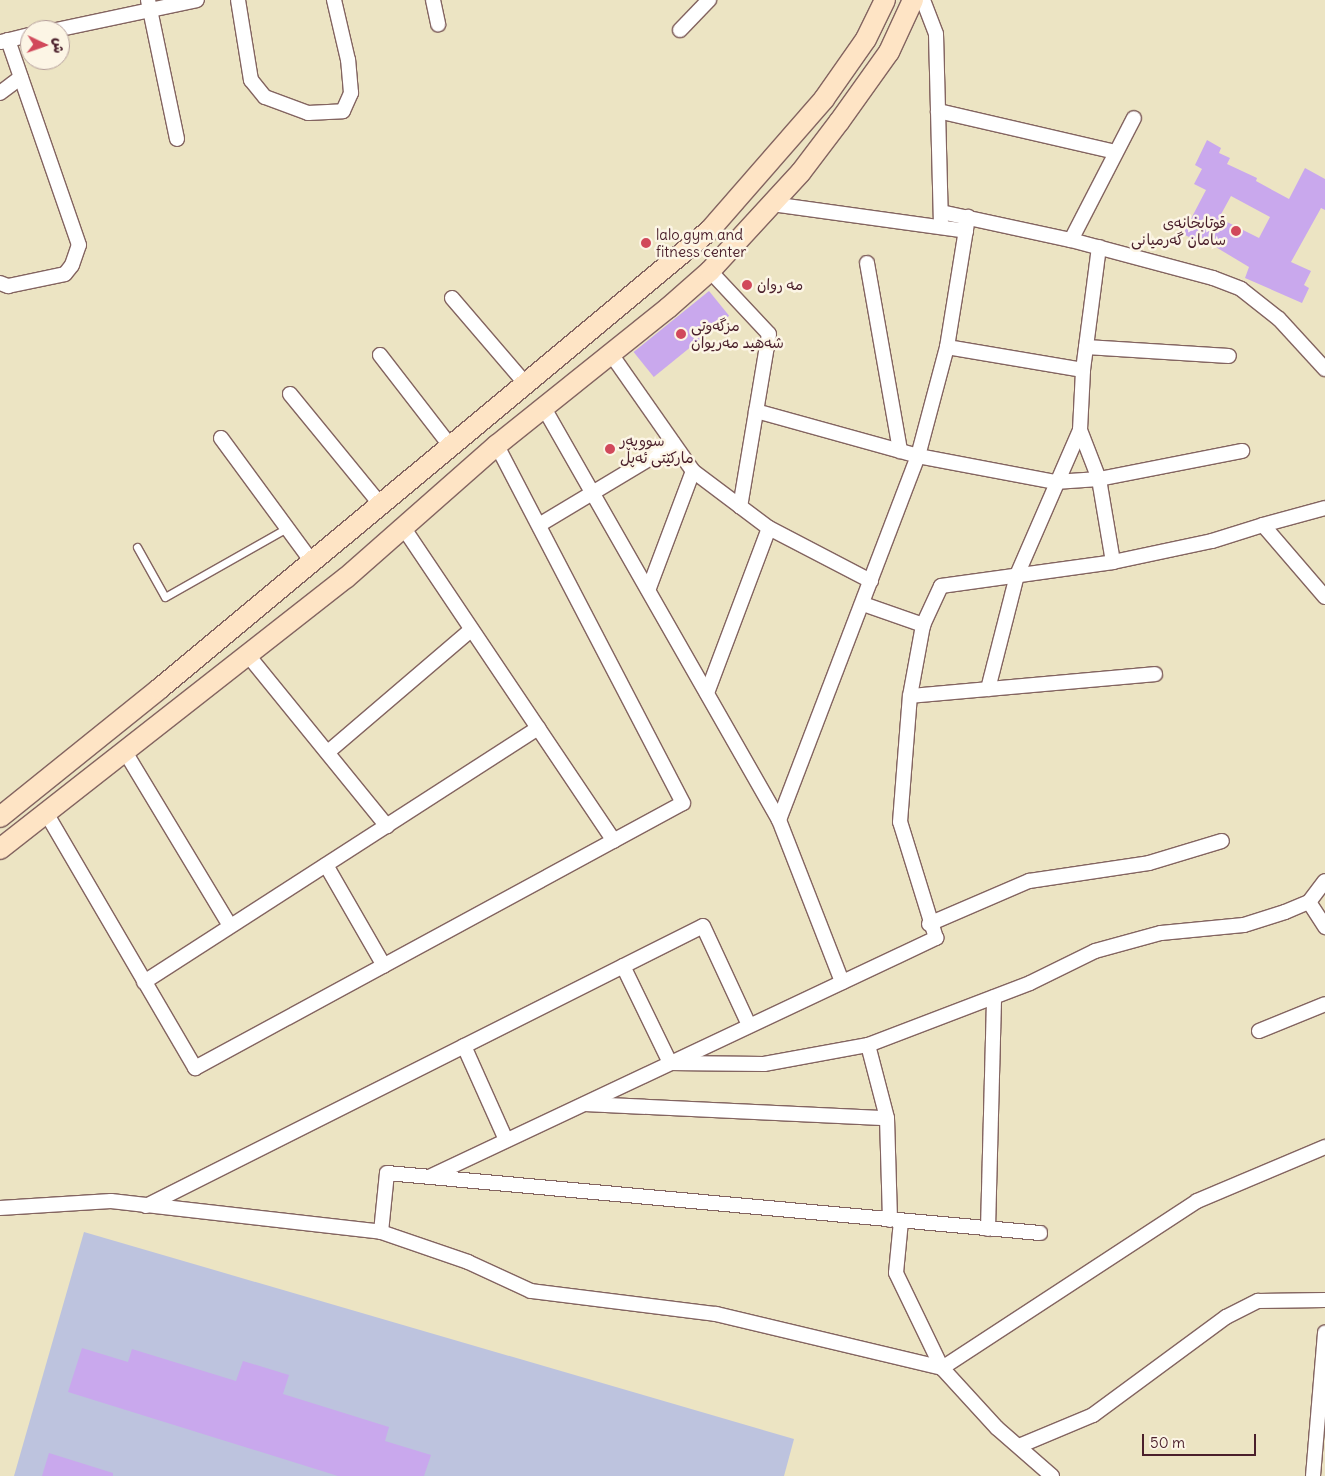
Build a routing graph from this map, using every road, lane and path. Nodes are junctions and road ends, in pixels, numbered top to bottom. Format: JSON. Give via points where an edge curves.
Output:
{"nodes":[{"id":1,"x":197,"y":0,"type":"edge"},
{"id":2,"x":238,"y":0,"type":"edge"},
{"id":3,"x":334,"y":0,"type":"edge"},
{"id":4,"x":433,"y":0,"type":"edge"},
{"id":5,"x":709,"y":0,"type":"edge"},
{"id":6,"x":885,"y":0,"type":"edge"},
{"id":7,"x":913,"y":0,"type":"edge"},
{"id":8,"x":923,"y":0,"type":"edge"},
{"id":9,"x":149,"y":5,"type":"edge"},
{"id":10,"x":438,"y":24,"type":"dead end"},
{"id":11,"x":70,"y":26,"type":"edge"},
{"id":12,"x":680,"y":30,"type":"dead end"},
{"id":13,"x":20,"y":38,"type":"edge"},
{"id":14,"x":4,"y":41,"type":"edge"},
{"id":15,"x":21,"y":77,"type":"junction"},
{"id":16,"x":0,"y":93,"type":"edge"},
{"id":17,"x":938,"y":111,"type":"junction"},
{"id":18,"x":1134,"y":118,"type":"dead end"},
{"id":19,"x":177,"y":138,"type":"dead end"},
{"id":20,"x":1115,"y":152,"type":"junction"},
{"id":21,"x":772,"y":204,"type":"junction"},
{"id":22,"x":941,"y":212,"type":"junction"},
{"id":23,"x":967,"y":224,"type":"junction"},
{"id":24,"x":941,"y":227,"type":"junction"},
{"id":25,"x":1071,"y":240,"type":"junction"},
{"id":26,"x":1099,"y":247,"type":"junction"},
{"id":27,"x":867,"y":263,"type":"dead end"},
{"id":28,"x":710,"y":271,"type":"junction"},
{"id":29,"x":0,"y":283,"type":"edge"},
{"id":30,"x":452,"y":298,"type":"dead end"},
{"id":31,"x":947,"y":347,"type":"junction"},
{"id":32,"x":1086,"y":347,"type":"junction"},
{"id":33,"x":610,"y":354,"type":"junction"},
{"id":34,"x":380,"y":355,"type":"dead end"},
{"id":35,"x":1229,"y":356,"type":"dead end"},
{"id":36,"x":1325,"y":368,"type":"edge"},
{"id":37,"x":1083,"y":370,"type":"junction"},
{"id":38,"x":524,"y":382,"type":"junction"},
{"id":39,"x":290,"y":394,"type":"dead end"},
{"id":40,"x":544,"y":408,"type":"junction"},
{"id":41,"x":756,"y":411,"type":"junction"},
{"id":42,"x":1080,"y":430,"type":"junction"},
{"id":43,"x":221,"y":438,"type":"dead end"},
{"id":44,"x":674,"y":444,"type":"junction"},
{"id":45,"x":497,"y":445,"type":"junction"},
{"id":46,"x":451,"y":447,"type":"junction"},
{"id":47,"x":900,"y":451,"type":"junction"},
{"id":48,"x":1242,"y":451,"type":"dead end"},
{"id":49,"x":918,"y":456,"type":"junction"},
{"id":50,"x":693,"y":471,"type":"junction"},
{"id":51,"x":1099,"y":479,"type":"junction"},
{"id":52,"x":1055,"y":482,"type":"junction"},
{"id":53,"x":593,"y":493,"type":"junction"},
{"id":54,"x":381,"y":505,"type":"junction"},
{"id":55,"x":740,"y":507,"type":"junction"},
{"id":56,"x":1325,"y":508,"type":"edge"},
{"id":57,"x":539,"y":525,"type":"junction"},
{"id":58,"x":1263,"y":525,"type":"junction"},
{"id":59,"x":403,"y":527,"type":"junction"},
{"id":60,"x":287,"y":528,"type":"junction"},
{"id":61,"x":769,"y":528,"type":"junction"},
{"id":62,"x":137,"y":547,"type":"dead end"},
{"id":63,"x":312,"y":562,"type":"junction"},
{"id":64,"x":1113,"y":562,"type":"junction"},
{"id":65,"x":1017,"y":575,"type":"junction"},
{"id":66,"x":871,"y":581,"type":"junction"},
{"id":67,"x":649,"y":588,"type":"junction"},
{"id":68,"x":1325,"y":597,"type":"edge"},
{"id":69,"x":863,"y":604,"type":"junction"},
{"id":70,"x":923,"y":625,"type":"junction"},
{"id":71,"x":471,"y":630,"type":"junction"},
{"id":72,"x":247,"y":654,"type":"junction"},
{"id":73,"x":1155,"y":674,"type":"dead end"},
{"id":74,"x":988,"y":689,"type":"junction"},
{"id":75,"x":159,"y":690,"type":"junction"},
{"id":76,"x":707,"y":693,"type":"junction"},
{"id":77,"x":910,"y":696,"type":"junction"},
{"id":78,"x":175,"y":710,"type":"junction"},
{"id":79,"x":538,"y":728,"type":"junction"},
{"id":80,"x":124,"y":750,"type":"junction"},
{"id":81,"x":328,"y":752,"type":"junction"},
{"id":82,"x":45,"y":811,"type":"junction"},
{"id":83,"x":0,"y":817,"type":"edge"},
{"id":84,"x":779,"y":820,"type":"junction"},
{"id":85,"x":386,"y":826,"type":"junction"},
{"id":86,"x":1222,"y":840,"type":"dead end"},
{"id":87,"x":614,"y":841,"type":"junction"},
{"id":88,"x":0,"y":849,"type":"edge"},
{"id":89,"x":326,"y":865,"type":"junction"},
{"id":90,"x":1325,"y":881,"type":"edge"},
{"id":91,"x":1309,"y":902,"type":"junction"},
{"id":92,"x":929,"y":924,"type":"junction"},
{"id":93,"x":230,"y":926,"type":"junction"},
{"id":94,"x":1325,"y":927,"type":"edge"},
{"id":95,"x":384,"y":966,"type":"junction"},
{"id":96,"x":623,"y":966,"type":"junction"},
{"id":97,"x":144,"y":982,"type":"junction"},
{"id":98,"x":842,"y":982,"type":"junction"},
{"id":99,"x":994,"y":996,"type":"junction"},
{"id":100,"x":1325,"y":1004,"type":"edge"},
{"id":101,"x":750,"y":1025,"type":"junction"},
{"id":102,"x":1259,"y":1031,"type":"dead end"},
{"id":103,"x":868,"y":1045,"type":"junction"},
{"id":104,"x":464,"y":1046,"type":"junction"},
{"id":105,"x":670,"y":1063,"type":"junction"},
{"id":106,"x":584,"y":1104,"type":"junction"},
{"id":107,"x":886,"y":1118,"type":"junction"},
{"id":108,"x":506,"y":1140,"type":"junction"},
{"id":109,"x":1325,"y":1147,"type":"edge"},
{"id":110,"x":428,"y":1177,"type":"junction"},
{"id":111,"x":146,"y":1206,"type":"junction"},
{"id":112,"x":0,"y":1208,"type":"edge"},
{"id":113,"x":895,"y":1220,"type":"junction"},
{"id":114,"x":988,"y":1229,"type":"junction"},
{"id":115,"x":381,"y":1232,"type":"junction"},
{"id":116,"x":1040,"y":1234,"type":"dead end"},
{"id":117,"x":1325,"y":1300,"type":"edge"},
{"id":118,"x":1325,"y":1332,"type":"edge"},
{"id":119,"x":942,"y":1368,"type":"junction"},
{"id":120,"x":1019,"y":1446,"type":"junction"},
{"id":121,"x":1052,"y":1476,"type":"edge"},
{"id":122,"x":1313,"y":1476,"type":"edge"}],
"edges":[{"from":1,"to":9,"type":"street"},
{"from":2,"to":3,"type":"street","via":[[252,80],[265,97],[308,113],[343,111],[351,93],[348,60]]},
{"from":4,"to":10,"type":"street"},
{"from":5,"to":12,"type":"street"},
{"from":6,"to":38,"type":"main road","via":[[866,39],[824,99],[709,231]]},
{"from":7,"to":21,"type":"main road","via":[[889,52],[839,122]]},
{"from":8,"to":17,"type":"street","via":[[936,34]]},
{"from":9,"to":11,"type":"street"},
{"from":9,"to":19,"type":"street"},
{"from":13,"to":14,"type":"street"},
{"from":14,"to":15,"type":"street"},
{"from":15,"to":16,"type":"street"},
{"from":15,"to":29,"type":"street","via":[[79,245],[65,274],[8,286]]},
{"from":17,"to":20,"type":"street"},
{"from":17,"to":22,"type":"street"},
{"from":18,"to":20,"type":"street"},
{"from":20,"to":25,"type":"street"},
{"from":21,"to":24,"type":"street"},
{"from":21,"to":28,"type":"main road"},
{"from":22,"to":23,"type":"street"},
{"from":22,"to":24,"type":"street"},
{"from":23,"to":24,"type":"street"},
{"from":23,"to":25,"type":"street"},
{"from":23,"to":31,"type":"street"},
{"from":25,"to":26,"type":"street"},
{"from":26,"to":32,"type":"street"},
{"from":26,"to":36,"type":"street","via":[[1213,278],[1241,289],[1279,319]]},
{"from":27,"to":47,"type":"street"},
{"from":28,"to":33,"type":"main road"},
{"from":28,"to":41,"type":"street","via":[[769,334]]},
{"from":30,"to":38,"type":"street"},
{"from":31,"to":37,"type":"street"},
{"from":31,"to":49,"type":"street"},
{"from":32,"to":35,"type":"street"},
{"from":32,"to":37,"type":"street"},
{"from":33,"to":40,"type":"main road"},
{"from":33,"to":44,"type":"street"},
{"from":34,"to":46,"type":"street"},
{"from":37,"to":42,"type":"street"},
{"from":38,"to":46,"type":"main road"},
{"from":39,"to":54,"type":"street"},
{"from":40,"to":45,"type":"main road"},
{"from":40,"to":53,"type":"street"},
{"from":41,"to":47,"type":"street"},
{"from":41,"to":55,"type":"street"},
{"from":42,"to":51,"type":"street"},
{"from":42,"to":52,"type":"street"},
{"from":43,"to":60,"type":"street"},
{"from":44,"to":50,"type":"street"},
{"from":44,"to":53,"type":"street"},
{"from":45,"to":57,"type":"street"},
{"from":45,"to":59,"type":"main road"},
{"from":46,"to":54,"type":"main road"},
{"from":47,"to":49,"type":"street"},
{"from":48,"to":51,"type":"street"},
{"from":49,"to":52,"type":"street"},
{"from":49,"to":66,"type":"street"},
{"from":50,"to":55,"type":"street"},
{"from":50,"to":67,"type":"street"},
{"from":51,"to":52,"type":"street"},
{"from":51,"to":64,"type":"street"},
{"from":52,"to":65,"type":"street"},
{"from":53,"to":57,"type":"street"},
{"from":53,"to":67,"type":"street"},
{"from":54,"to":63,"type":"main road"},
{"from":55,"to":61,"type":"street"},
{"from":56,"to":58,"type":"street"},
{"from":57,"to":87,"type":"street","via":[[683,804]]},
{"from":58,"to":64,"type":"street","via":[[1212,541]]},
{"from":58,"to":68,"type":"street"},
{"from":59,"to":71,"type":"street"},
{"from":59,"to":72,"type":"main road","via":[[346,578]]},
{"from":60,"to":62,"type":"lane","via":[[165,597]]},
{"from":60,"to":63,"type":"street"},
{"from":61,"to":66,"type":"street"},
{"from":61,"to":76,"type":"street"},
{"from":63,"to":75,"type":"main road"},
{"from":64,"to":65,"type":"street"},
{"from":65,"to":70,"type":"street","via":[[941,586]]},
{"from":65,"to":74,"type":"street"},
{"from":66,"to":69,"type":"street"},
{"from":67,"to":76,"type":"street"},
{"from":69,"to":70,"type":"street"},
{"from":69,"to":84,"type":"street"},
{"from":70,"to":77,"type":"street"},
{"from":71,"to":79,"type":"street"},
{"from":71,"to":81,"type":"street"},
{"from":72,"to":78,"type":"main road"},
{"from":72,"to":81,"type":"street"},
{"from":73,"to":74,"type":"street"},
{"from":74,"to":77,"type":"street"},
{"from":75,"to":78,"type":"main road"},
{"from":75,"to":83,"type":"main road"},
{"from":76,"to":84,"type":"street"},
{"from":77,"to":92,"type":"street","via":[[900,822]]},
{"from":78,"to":80,"type":"main road"},
{"from":79,"to":85,"type":"street"},
{"from":79,"to":87,"type":"street"},
{"from":80,"to":82,"type":"main road"},
{"from":80,"to":93,"type":"street"},
{"from":81,"to":85,"type":"street"},
{"from":82,"to":88,"type":"main road"},
{"from":82,"to":97,"type":"street"},
{"from":84,"to":98,"type":"street"},
{"from":85,"to":89,"type":"street"},
{"from":86,"to":92,"type":"street","via":[[1149,864],[1029,881]]},
{"from":87,"to":95,"type":"street"},
{"from":89,"to":93,"type":"street"},
{"from":89,"to":95,"type":"street"},
{"from":90,"to":91,"type":"street"},
{"from":91,"to":94,"type":"street"},
{"from":91,"to":99,"type":"street","via":[[1244,925],[1161,933],[1095,951]]},
{"from":92,"to":98,"type":"street","via":[[936,938]]},
{"from":93,"to":97,"type":"street"},
{"from":95,"to":97,"type":"street","via":[[195,1068]]},
{"from":96,"to":101,"type":"street","via":[[703,926]]},
{"from":96,"to":104,"type":"street"},
{"from":96,"to":105,"type":"street"},
{"from":98,"to":101,"type":"street"},
{"from":99,"to":103,"type":"street"},
{"from":99,"to":114,"type":"street"},
{"from":100,"to":102,"type":"street"},
{"from":101,"to":105,"type":"street"},
{"from":103,"to":105,"type":"street","via":[[764,1064]]},
{"from":103,"to":107,"type":"street"},
{"from":104,"to":108,"type":"street"},
{"from":104,"to":111,"type":"street"},
{"from":105,"to":106,"type":"street"},
{"from":106,"to":107,"type":"street"},
{"from":106,"to":108,"type":"street"},
{"from":107,"to":113,"type":"street"},
{"from":108,"to":110,"type":"street"},
{"from":109,"to":119,"type":"street","via":[[1196,1201]]},
{"from":110,"to":113,"type":"street"},
{"from":110,"to":115,"type":"street","via":[[388,1173]]},
{"from":111,"to":112,"type":"street","via":[[111,1201]]},
{"from":111,"to":115,"type":"street"},
{"from":113,"to":114,"type":"street"},
{"from":113,"to":119,"type":"street","via":[[896,1273]]},
{"from":114,"to":116,"type":"street"},
{"from":115,"to":119,"type":"street","via":[[468,1262],[531,1291],[716,1314]]},
{"from":117,"to":120,"type":"street","via":[[1258,1301],[1226,1317],[1093,1415]]},
{"from":118,"to":122,"type":"street"},
{"from":119,"to":120,"type":"street","via":[[997,1428]]},
{"from":120,"to":121,"type":"street"}]}
